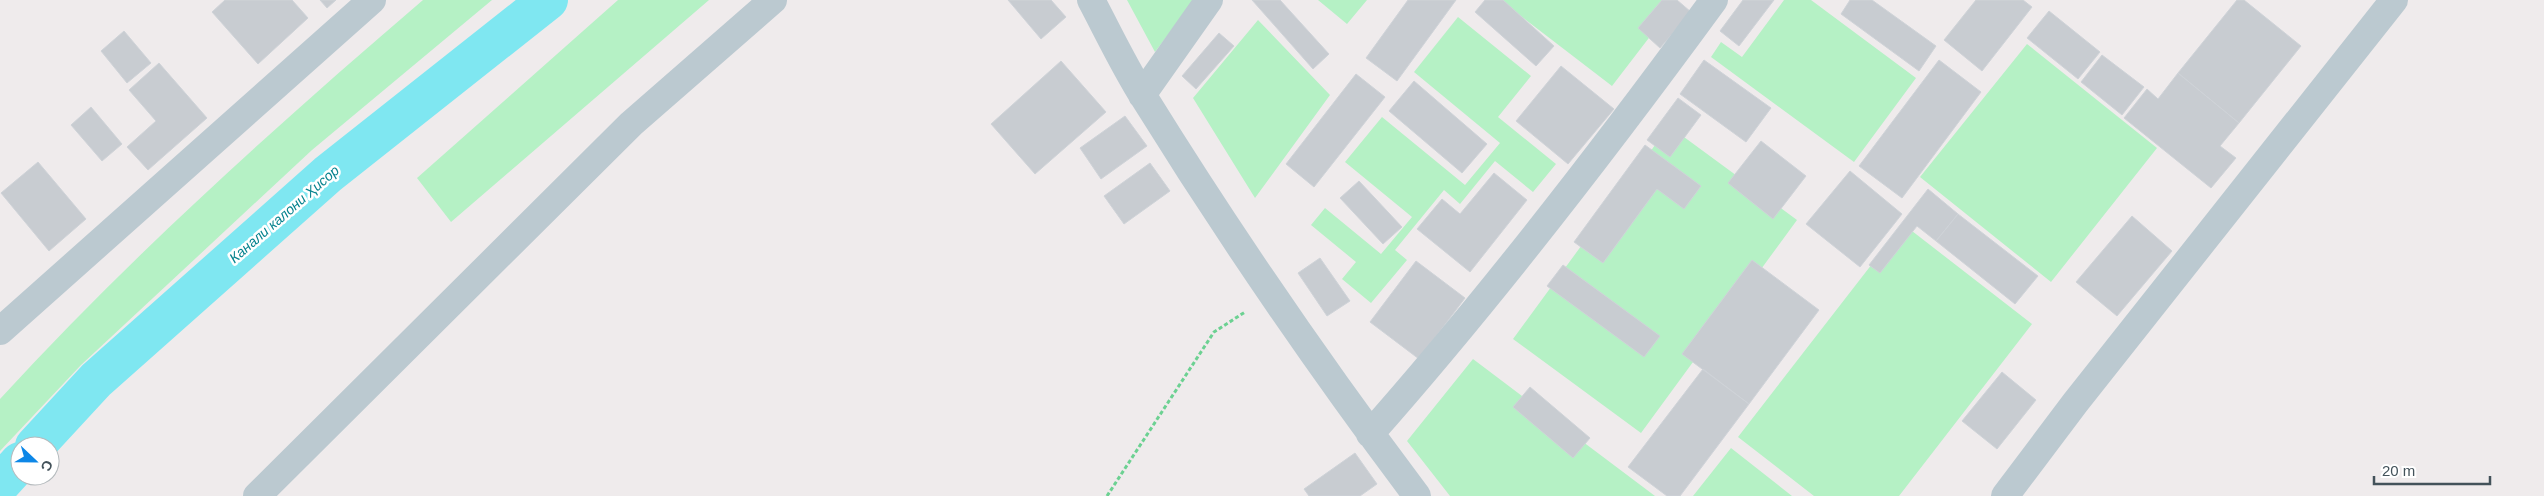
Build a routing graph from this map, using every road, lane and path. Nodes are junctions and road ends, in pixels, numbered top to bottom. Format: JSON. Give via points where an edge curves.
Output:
{"nodes":[{"id":1,"x":372,"y":0,"type":"edge"},
{"id":2,"x":773,"y":0,"type":"edge"},
{"id":3,"x":1091,"y":0,"type":"edge"},
{"id":4,"x":1209,"y":0,"type":"edge"},
{"id":5,"x":1714,"y":0,"type":"edge"},
{"id":6,"x":2394,"y":0,"type":"edge"},
{"id":7,"x":1142,"y":95,"type":"junction"},
{"id":8,"x":1272,"y":294,"type":"junction"},
{"id":9,"x":0,"y":331,"type":"edge"},
{"id":10,"x":1370,"y":434,"type":"junction"},
{"id":11,"x":257,"y":496,"type":"edge"},
{"id":12,"x":1107,"y":496,"type":"edge"},
{"id":13,"x":1417,"y":496,"type":"edge"},
{"id":14,"x":2005,"y":496,"type":"edge"}],
"edges":[{"from":1,"to":9,"type":"street"},
{"from":2,"to":11,"type":"street","via":[[631,124]]},
{"from":3,"to":7,"type":"street"},
{"from":4,"to":7,"type":"street"},
{"from":5,"to":10,"type":"street","via":[[1633,110],[1437,359]]},
{"from":6,"to":14,"type":"street"},
{"from":7,"to":8,"type":"street"},
{"from":8,"to":10,"type":"street"},
{"from":8,"to":12,"type":"path","via":[[1214,332]]},
{"from":10,"to":13,"type":"street"}]}
